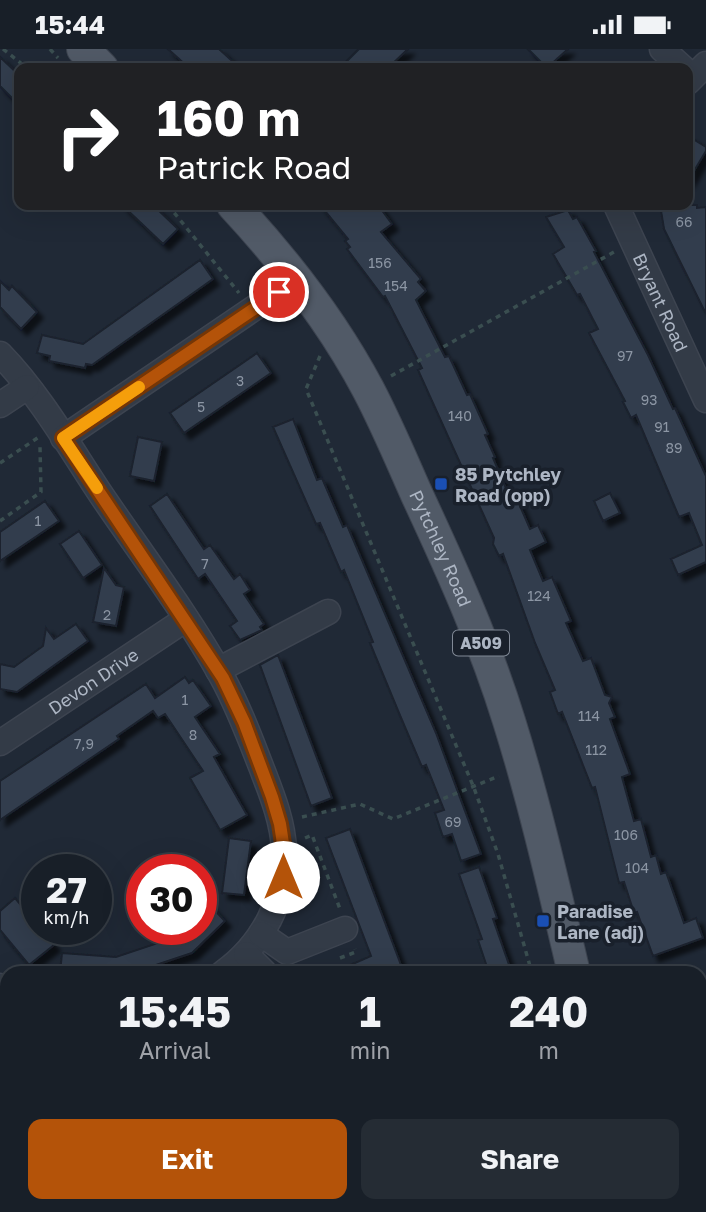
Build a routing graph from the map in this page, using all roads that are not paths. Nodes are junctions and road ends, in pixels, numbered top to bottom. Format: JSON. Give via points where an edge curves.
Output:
{"nodes":[{"id":1,"x":83,"y":49,"type":"edge"},
{"id":2,"x":662,"y":49,"type":"edge"},
{"id":3,"x":97,"y":63,"type":"edge"},
{"id":4,"x":679,"y":63,"type":"edge"},
{"id":5,"x":237,"y":210,"type":"edge"},
{"id":6,"x":618,"y":210,"type":"edge"},
{"id":7,"x":297,"y":279,"type":"junction"},
{"id":8,"x":0,"y":354,"type":"edge"},
{"id":9,"x":27,"y":387,"type":"junction"},
{"id":10,"x":706,"y":400,"type":"edge"},
{"id":11,"x":0,"y":405,"type":"edge"},
{"id":12,"x":50,"y":439,"type":"junction"},
{"id":13,"x":328,"y":612,"type":"dead end"},
{"id":14,"x":186,"y":619,"type":"junction"},
{"id":15,"x":218,"y":670,"type":"junction"},
{"id":16,"x":0,"y":743,"type":"edge"},
{"id":17,"x":345,"y":929,"type":"dead end"},
{"id":18,"x":261,"y":934,"type":"junction"},
{"id":19,"x":246,"y":954,"type":"junction"},
{"id":20,"x":231,"y":966,"type":"edge"},
{"id":21,"x":258,"y":966,"type":"edge"},
{"id":22,"x":571,"y":966,"type":"edge"}],
"edges":[{"from":1,"to":3,"type":"main road"},
{"from":2,"to":4,"type":"street"},
{"from":5,"to":7,"type":"main road","name":"Pytchley Road","number":"A509"},
{"from":6,"to":10,"type":"street","name":"Bryant Road","via":[[628,244]]},
{"from":7,"to":12,"type":"street"},
{"from":7,"to":22,"type":"main road","name":"Pytchley Road","number":"A509","via":[[368,389],[476,628],[522,765]]},
{"from":8,"to":9,"type":"street"},
{"from":9,"to":11,"type":"street"},
{"from":9,"to":12,"type":"street"},
{"from":12,"to":14,"type":"street"},
{"from":13,"to":15,"type":"street"},
{"from":14,"to":15,"type":"street"},
{"from":14,"to":16,"type":"street","name":"Devon Drive"},
{"from":15,"to":18,"type":"street","via":[[244,722],[280,824],[283,877]]},
{"from":17,"to":18,"type":"street","via":[[287,952]]},
{"from":18,"to":19,"type":"street"},
{"from":19,"to":20,"type":"street"},
{"from":19,"to":21,"type":"street"}]}
